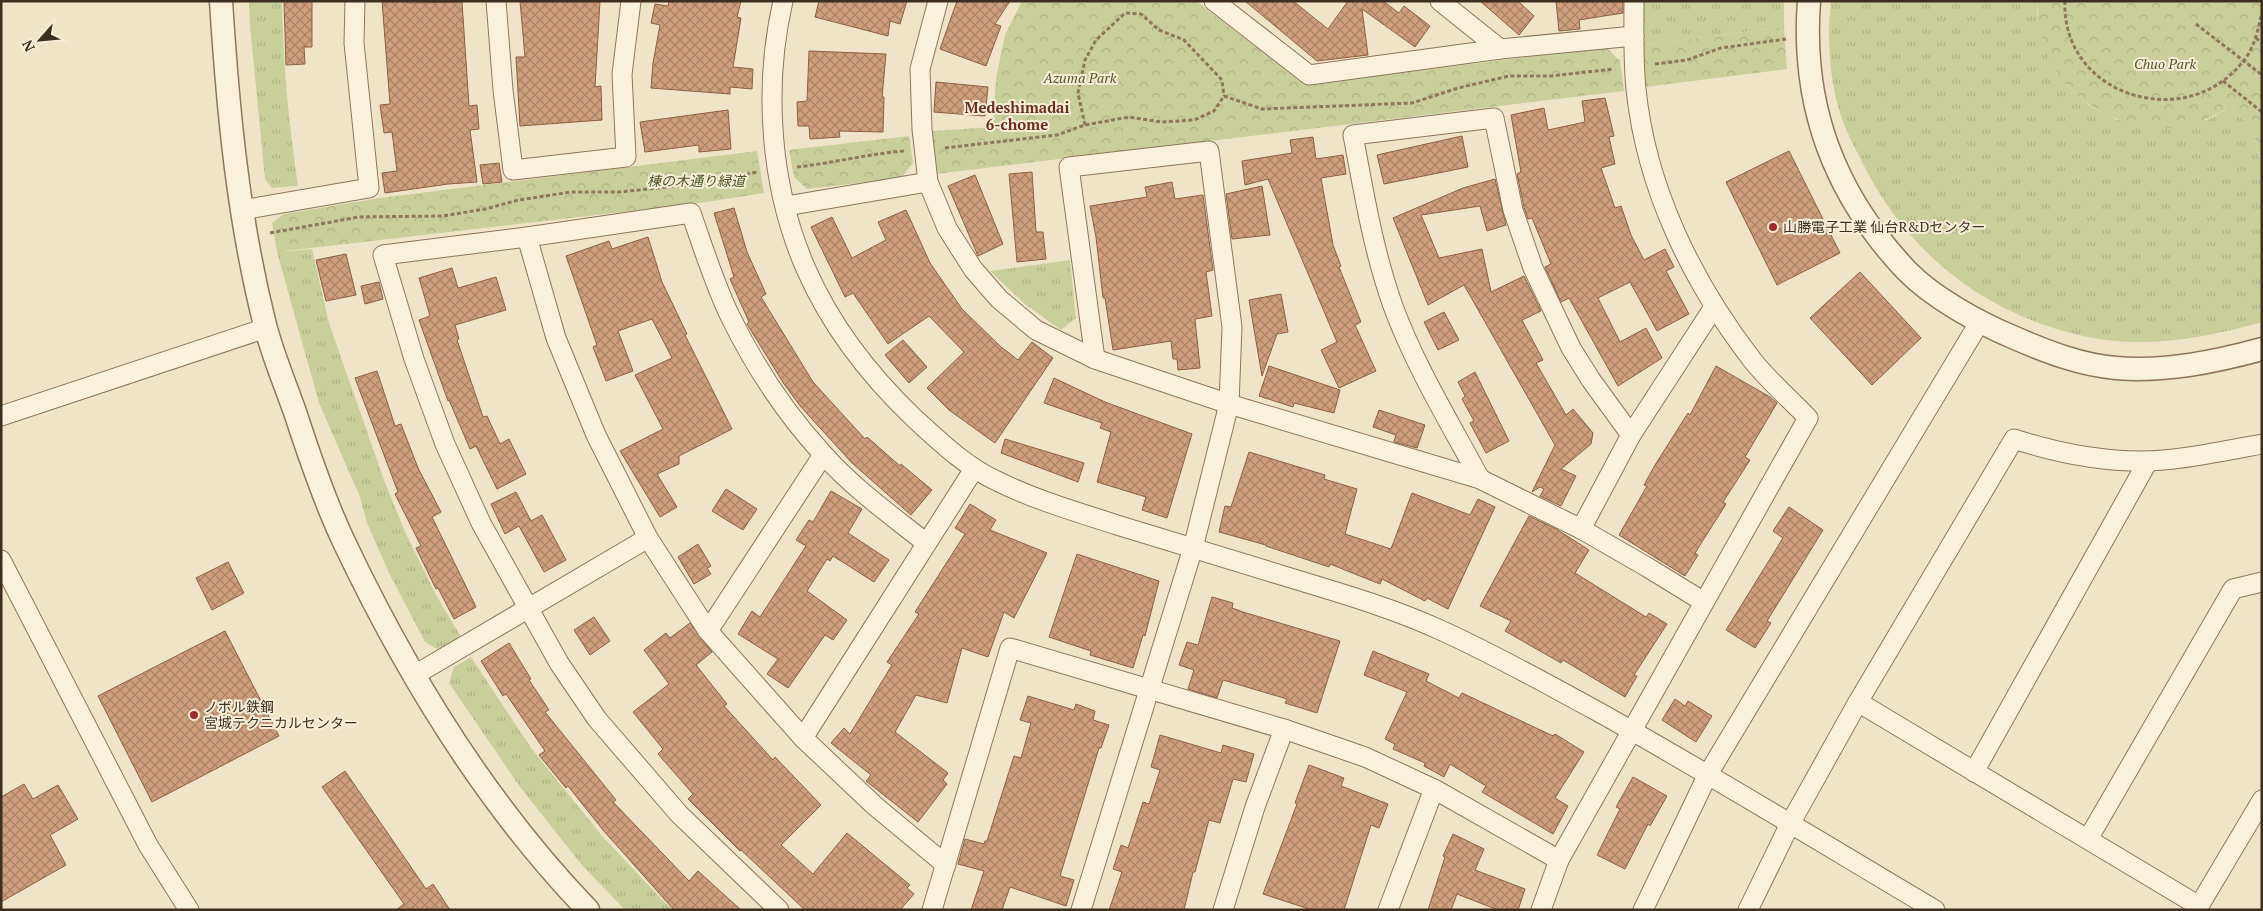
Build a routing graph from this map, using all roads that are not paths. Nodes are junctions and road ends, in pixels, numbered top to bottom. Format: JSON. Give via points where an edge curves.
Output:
{"nodes":[{"id":1,"x":221,"y":1,"type":"edge"},
{"id":2,"x":355,"y":1,"type":"edge"},
{"id":3,"x":496,"y":1,"type":"edge"},
{"id":4,"x":631,"y":1,"type":"edge"},
{"id":5,"x":783,"y":1,"type":"edge"},
{"id":6,"x":938,"y":1,"type":"edge"},
{"id":7,"x":1214,"y":1,"type":"edge"},
{"id":8,"x":1440,"y":1,"type":"edge"},
{"id":9,"x":1634,"y":1,"type":"edge"},
{"id":10,"x":1809,"y":1,"type":"edge"},
{"id":11,"x":1634,"y":36,"type":"junction"},
{"id":12,"x":1500,"y":49,"type":"junction"},
{"id":13,"x":928,"y":182,"type":"junction"},
{"id":14,"x":786,"y":206,"type":"junction"},
{"id":15,"x":242,"y":210,"type":"junction"},
{"id":16,"x":527,"y":237,"type":"junction"},
{"id":17,"x":1714,"y":307,"type":"junction"},
{"id":18,"x":1979,"y":323,"type":"junction"},
{"id":19,"x":266,"y":328,"type":"junction"},
{"id":20,"x":2262,"y":349,"type":"edge"},
{"id":21,"x":1095,"y":359,"type":"junction"},
{"id":22,"x":1229,"y":404,"type":"junction"},
{"id":23,"x":1,"y":416,"type":"edge"},
{"id":24,"x":1632,"y":436,"type":"junction"},
{"id":25,"x":2262,"y":444,"type":"edge"},
{"id":26,"x":823,"y":455,"type":"junction"},
{"id":27,"x":2148,"y":461,"type":"junction"},
{"id":28,"x":974,"y":469,"type":"junction"},
{"id":29,"x":1480,"y":479,"type":"junction"},
{"id":30,"x":1580,"y":529,"type":"junction"},
{"id":31,"x":648,"y":538,"type":"junction"},
{"id":32,"x":926,"y":543,"type":"junction"},
{"id":33,"x":1193,"y":548,"type":"junction"},
{"id":34,"x":1,"y":560,"type":"edge"},
{"id":35,"x":2262,"y":582,"type":"edge"},
{"id":36,"x":1704,"y":602,"type":"junction"},
{"id":37,"x":528,"y":610,"type":"junction"},
{"id":38,"x":708,"y":631,"type":"junction"},
{"id":39,"x":413,"y":676,"type":"junction"},
{"id":40,"x":1150,"y":690,"type":"junction"},
{"id":41,"x":1858,"y":702,"type":"junction"},
{"id":42,"x":1284,"y":729,"type":"junction"},
{"id":43,"x":1631,"y":730,"type":"junction"},
{"id":44,"x":803,"y":738,"type":"junction"},
{"id":45,"x":1974,"y":772,"type":"junction"},
{"id":46,"x":1708,"y":774,"type":"junction"},
{"id":47,"x":1434,"y":790,"type":"junction"},
{"id":48,"x":2262,"y":800,"type":"edge"},
{"id":49,"x":1790,"y":824,"type":"junction"},
{"id":50,"x":2088,"y":839,"type":"junction"},
{"id":51,"x":1558,"y":860,"type":"junction"},
{"id":52,"x":946,"y":865,"type":"junction"},
{"id":53,"x":189,"y":910,"type":"edge"},
{"id":54,"x":588,"y":910,"type":"edge"},
{"id":55,"x":779,"y":910,"type":"edge"},
{"id":56,"x":932,"y":910,"type":"edge"},
{"id":57,"x":1081,"y":910,"type":"edge"},
{"id":58,"x":1224,"y":910,"type":"edge"},
{"id":59,"x":1388,"y":910,"type":"edge"},
{"id":60,"x":1541,"y":910,"type":"edge"},
{"id":61,"x":1642,"y":910,"type":"edge"},
{"id":62,"x":1748,"y":910,"type":"edge"},
{"id":63,"x":1934,"y":910,"type":"edge"}],
"edges":[{"from":1,"to":15,"type":"street","via":[[228,114]]},
{"from":2,"to":15,"type":"street","via":[[354,43],[369,188]]},
{"from":3,"to":4,"type":"street","via":[[513,170],[626,158],[622,74]]},
{"from":5,"to":14,"type":"street","via":[[777,26],[772,84],[778,169]]},
{"from":6,"to":13,"type":"street","via":[[920,69]]},
{"from":7,"to":12,"type":"street","via":[[1309,75]]},
{"from":8,"to":12,"type":"street"},
{"from":9,"to":11,"type":"street"},
{"from":10,"to":18,"type":"street","via":[[1808,50],[1812,92],[1822,131],[1849,195],[1907,271]]},
{"from":11,"to":12,"type":"street"},
{"from":11,"to":17,"type":"street","via":[[1639,106],[1651,167],[1678,241]]},
{"from":13,"to":14,"type":"street"},
{"from":13,"to":21,"type":"street","via":[[947,228],[973,269],[999,299],[1036,330]]},
{"from":14,"to":28,"type":"street","via":[[806,270],[865,367],[919,422]]},
{"from":15,"to":19,"type":"street"},
{"from":16,"to":26,"type":"street","via":[[691,213],[713,276],[749,352],[786,410]]},
{"from":16,"to":31,"type":"street","via":[[556,338],[596,435]]},
{"from":16,"to":37,"type":"street","via":[[383,255],[414,359],[445,444],[481,523]]},
{"from":17,"to":24,"type":"street"},
{"from":17,"to":36,"type":"street","via":[[1754,362],[1808,418]]},
{"from":18,"to":20,"type":"street","via":[[2076,361],[2116,368],[2167,368],[2222,360]]},
{"from":18,"to":46,"type":"street"},
{"from":19,"to":23,"type":"street"},
{"from":19,"to":39,"type":"street","via":[[343,540]]},
{"from":21,"to":22,"type":"street"},
{"from":21,"to":22,"type":"street","via":[[1069,168],[1209,151],[1232,327]]},
{"from":22,"to":29,"type":"street"},
{"from":22,"to":33,"type":"street"},
{"from":24,"to":29,"type":"street","via":[[1571,348],[1533,268],[1513,210],[1494,118],[1353,135],[1374,246],[1394,307],[1422,370]]},
{"from":24,"to":30,"type":"street"},
{"from":25,"to":27,"type":"street","via":[[2202,456]]},
{"from":26,"to":32,"type":"street","via":[[876,505]]},
{"from":26,"to":38,"type":"street"},
{"from":27,"to":41,"type":"street","via":[[2090,458],[2014,439]]},
{"from":27,"to":45,"type":"street"},
{"from":28,"to":32,"type":"street"},
{"from":28,"to":33,"type":"street","via":[[1056,505]]},
{"from":29,"to":30,"type":"street"},
{"from":30,"to":36,"type":"street"},
{"from":31,"to":37,"type":"street"},
{"from":31,"to":38,"type":"street"},
{"from":32,"to":44,"type":"street"},
{"from":33,"to":40,"type":"street"},
{"from":33,"to":43,"type":"street","via":[[1400,612],[1488,651]]},
{"from":34,"to":53,"type":"street","via":[[148,845]]},
{"from":35,"to":50,"type":"street","via":[[2233,589]]},
{"from":36,"to":43,"type":"street"},
{"from":37,"to":39,"type":"street"},
{"from":37,"to":55,"type":"street","via":[[597,719],[679,814]]},
{"from":38,"to":44,"type":"street"},
{"from":39,"to":54,"type":"street","via":[[478,776],[558,878]]},
{"from":40,"to":42,"type":"street"},
{"from":40,"to":52,"type":"street","via":[[1010,648]]},
{"from":40,"to":57,"type":"street"},
{"from":41,"to":45,"type":"street"},
{"from":41,"to":49,"type":"street"},
{"from":42,"to":47,"type":"street","via":[[1365,757]]},
{"from":42,"to":58,"type":"street","via":[[1255,808]]},
{"from":43,"to":46,"type":"street"},
{"from":43,"to":51,"type":"street"},
{"from":44,"to":52,"type":"street","via":[[875,806]]},
{"from":45,"to":50,"type":"street"},
{"from":46,"to":49,"type":"street"},
{"from":46,"to":61,"type":"street"},
{"from":47,"to":51,"type":"street"},
{"from":47,"to":59,"type":"street"},
{"from":48,"to":50,"type":"street","via":[[2199,906]]},
{"from":49,"to":62,"type":"street"},
{"from":49,"to":63,"type":"street"},
{"from":51,"to":60,"type":"street"},
{"from":52,"to":56,"type":"street"}]}
